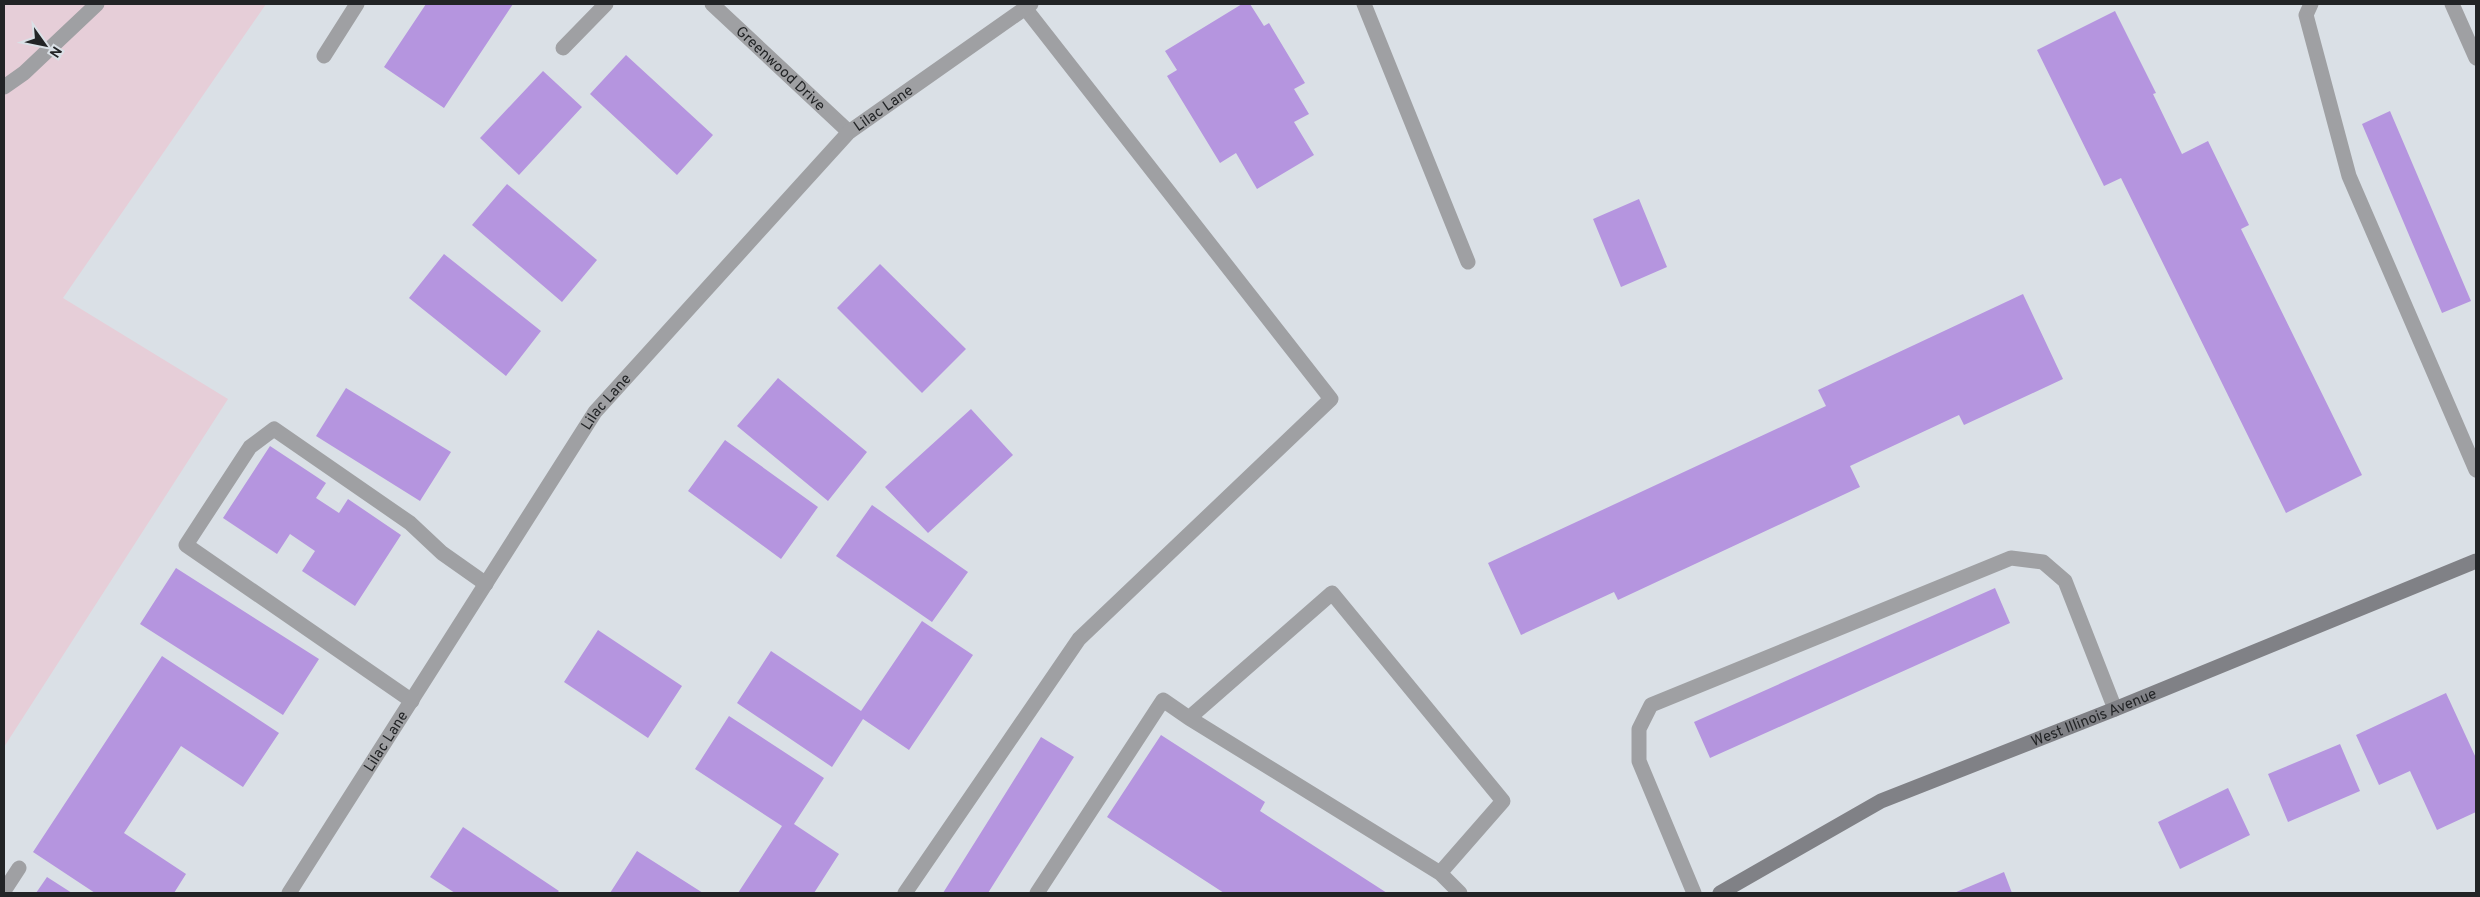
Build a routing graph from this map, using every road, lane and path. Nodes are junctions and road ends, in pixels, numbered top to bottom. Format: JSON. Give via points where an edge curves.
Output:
{"nodes":[{"id":1,"x":97,"y":4,"type":"edge"},
{"id":2,"x":357,"y":4,"type":"edge"},
{"id":3,"x":606,"y":4,"type":"edge"},
{"id":4,"x":712,"y":4,"type":"edge"},
{"id":5,"x":1364,"y":4,"type":"edge"},
{"id":6,"x":2311,"y":4,"type":"edge"},
{"id":7,"x":2452,"y":4,"type":"edge"},
{"id":8,"x":1028,"y":6,"type":"edge"},
{"id":9,"x":563,"y":48,"type":"dead end"},
{"id":10,"x":324,"y":56,"type":"dead end"},
{"id":11,"x":2476,"y":58,"type":"edge"},
{"id":12,"x":4,"y":87,"type":"edge"},
{"id":13,"x":849,"y":132,"type":"junction"},
{"id":14,"x":1468,"y":262,"type":"dead end"},
{"id":15,"x":2476,"y":470,"type":"edge"},
{"id":16,"x":2476,"y":560,"type":"edge"},
{"id":17,"x":486,"y":584,"type":"junction"},
{"id":18,"x":412,"y":701,"type":"junction"},
{"id":19,"x":2115,"y":710,"type":"junction"},
{"id":20,"x":1188,"y":718,"type":"junction"},
{"id":21,"x":19,"y":868,"type":"dead end"},
{"id":22,"x":1440,"y":873,"type":"junction"},
{"id":23,"x":4,"y":891,"type":"edge"},
{"id":24,"x":289,"y":893,"type":"edge"},
{"id":25,"x":905,"y":893,"type":"edge"},
{"id":26,"x":1037,"y":893,"type":"edge"},
{"id":27,"x":1460,"y":893,"type":"edge"},
{"id":28,"x":1694,"y":893,"type":"edge"},
{"id":29,"x":1720,"y":893,"type":"edge"}],
"edges":[{"from":1,"to":12,"type":"street","via":[[24,73]]},
{"from":2,"to":10,"type":"street"},
{"from":3,"to":9,"type":"street"},
{"from":4,"to":13,"type":"street","name":"Greenwood Drive"},
{"from":5,"to":14,"type":"street"},
{"from":6,"to":15,"type":"street","via":[[2306,15],[2349,176]]},
{"from":7,"to":11,"type":"street"},
{"from":8,"to":13,"type":"street","name":"Lilac Lane"},
{"from":8,"to":25,"type":"street","via":[[1331,399],[1079,639]]},
{"from":13,"to":17,"type":"street","name":"Lilac Lane","via":[[595,412]]},
{"from":16,"to":19,"type":"street","name":"West Illinois Avenue"},
{"from":17,"to":18,"type":"street","name":"Lilac Lane"},
{"from":17,"to":18,"type":"street","via":[[442,553],[410,523],[274,429],[250,447],[186,545]]},
{"from":18,"to":24,"type":"street","name":"Lilac Lane"},
{"from":19,"to":28,"type":"street","via":[[2065,582],[2043,562],[2011,558],[1651,705],[1639,729],[1639,761]]},
{"from":19,"to":29,"type":"street","name":"West Illinois Avenue","via":[[1881,801]]},
{"from":20,"to":22,"type":"street"},
{"from":20,"to":22,"type":"street","via":[[1332,593],[1503,801]]},
{"from":20,"to":26,"type":"street","via":[[1163,700]]},
{"from":21,"to":23,"type":"street"},
{"from":22,"to":27,"type":"street"}]}
